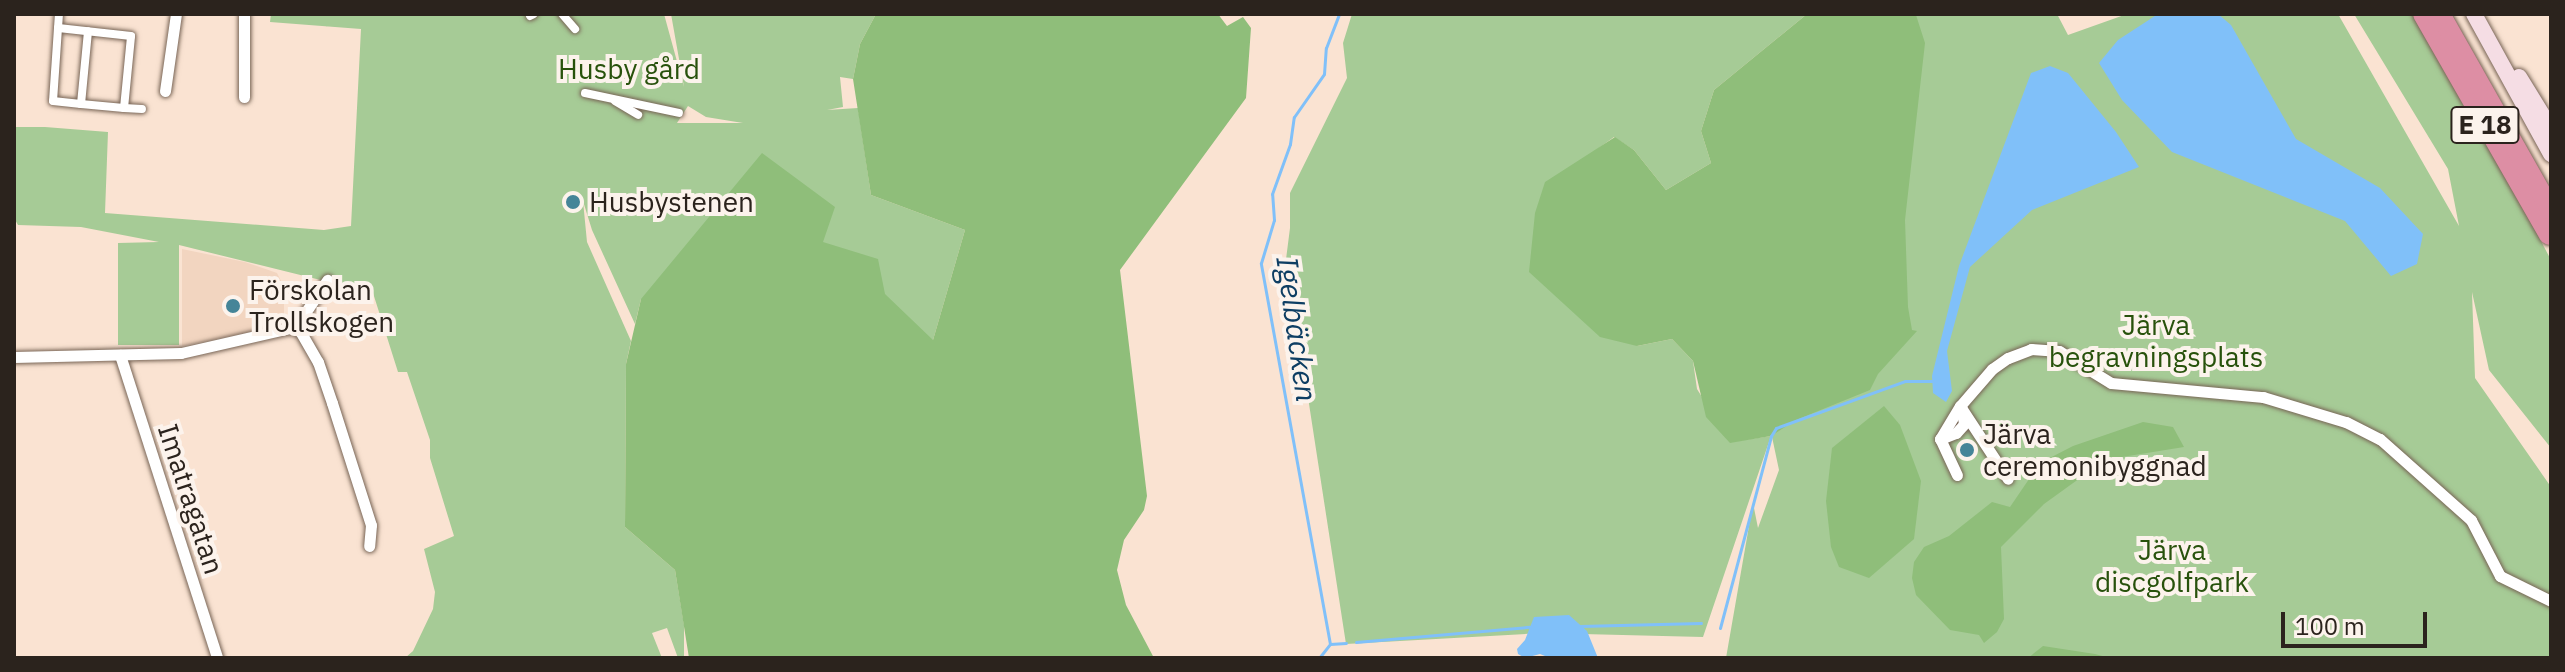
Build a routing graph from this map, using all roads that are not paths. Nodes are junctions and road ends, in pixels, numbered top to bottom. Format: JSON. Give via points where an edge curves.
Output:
{"nodes":[{"id":1,"x":59,"y":14,"type":"edge"},
{"id":2,"x":176,"y":14,"type":"edge"},
{"id":3,"x":244,"y":14,"type":"edge"},
{"id":4,"x":562,"y":14,"type":"edge"},
{"id":5,"x":2423,"y":14,"type":"edge"},
{"id":6,"x":2440,"y":14,"type":"edge"},
{"id":7,"x":2474,"y":14,"type":"edge"},
{"id":8,"x":58,"y":28,"type":"junction"},
{"id":9,"x":575,"y":29,"type":"dead end"},
{"id":10,"x":88,"y":31,"type":"junction"},
{"id":11,"x":2486,"y":35,"type":"junction"},
{"id":12,"x":165,"y":91,"type":"dead end"},
{"id":13,"x":585,"y":93,"type":"dead end"},
{"id":14,"x":244,"y":97,"type":"dead end"},
{"id":15,"x":608,"y":97,"type":"junction"},
{"id":16,"x":81,"y":104,"type":"junction"},
{"id":17,"x":658,"y":107,"type":"junction"},
{"id":18,"x":124,"y":108,"type":"junction"},
{"id":19,"x":142,"y":109,"type":"dead end"},
{"id":20,"x":679,"y":113,"type":"dead end"},
{"id":21,"x":638,"y":115,"type":"dead end"},
{"id":22,"x":653,"y":119,"type":"dead end"},
{"id":23,"x":2551,"y":129,"type":"edge"},
{"id":24,"x":2551,"y":154,"type":"edge"},
{"id":25,"x":2551,"y":210,"type":"edge"},
{"id":26,"x":2549,"y":235,"type":"dead end"},
{"id":27,"x":327,"y":280,"type":"dead end"},
{"id":28,"x":300,"y":331,"type":"junction"},
{"id":29,"x":120,"y":355,"type":"junction"},
{"id":30,"x":14,"y":357,"type":"edge"},
{"id":31,"x":1961,"y":407,"type":"junction"},
{"id":32,"x":1957,"y":475,"type":"dead end"},
{"id":33,"x":2008,"y":479,"type":"dead end"},
{"id":34,"x":369,"y":546,"type":"dead end"},
{"id":35,"x":2551,"y":601,"type":"edge"},
{"id":36,"x":217,"y":658,"type":"edge"}],
"edges":[{"from":1,"to":8,"type":"street"},
{"from":2,"to":12,"type":"street"},
{"from":3,"to":14,"type":"street"},
{"from":4,"to":9,"type":"street"},
{"from":5,"to":26,"type":"highway","number":"E 18"},
{"from":6,"to":25,"type":"highway","number":"E 18"},
{"from":7,"to":11,"type":"main road"},
{"from":8,"to":10,"type":"street"},
{"from":8,"to":16,"type":"street","via":[[53,101]]},
{"from":10,"to":16,"type":"street"},
{"from":10,"to":18,"type":"street","via":[[131,36]]},
{"from":11,"to":23,"type":"main road"},
{"from":11,"to":24,"type":"main road"},
{"from":13,"to":15,"type":"street"},
{"from":15,"to":17,"type":"street"},
{"from":15,"to":21,"type":"street"},
{"from":16,"to":18,"type":"street"},
{"from":17,"to":20,"type":"street"},
{"from":17,"to":22,"type":"street"},
{"from":18,"to":19,"type":"street"},
{"from":27,"to":28,"type":"street","via":[[305,313]]},
{"from":28,"to":29,"type":"street","via":[[290,328],[181,353]]},
{"from":28,"to":34,"type":"street","via":[[325,382],[371,525]]},
{"from":29,"to":30,"type":"street"},
{"from":29,"to":36,"type":"street","name":"Imatragatan"},
{"from":31,"to":32,"type":"street","via":[[1940,439]]},
{"from":31,"to":33,"type":"street"},
{"from":31,"to":35,"type":"street","via":[[1992,369],[2008,358],[2044,348],[2059,351],[2111,383],[2263,397],[2346,422],[2380,439],[2471,520],[2500,576]]}]}
